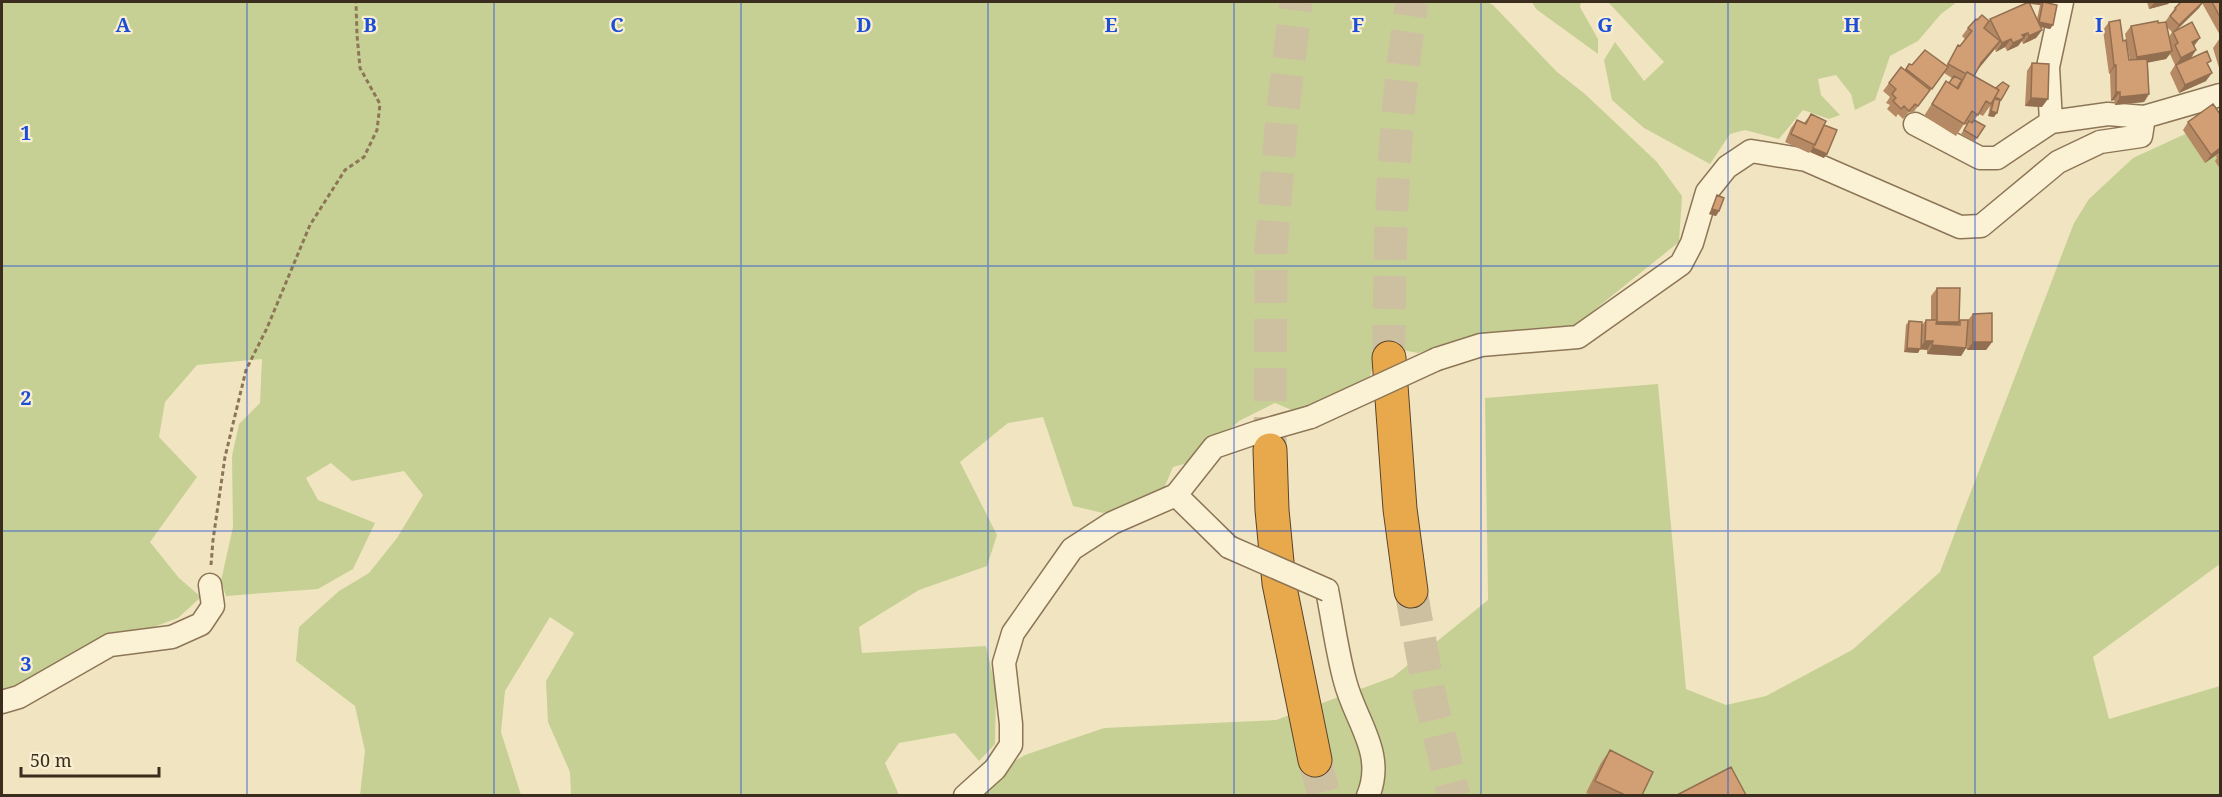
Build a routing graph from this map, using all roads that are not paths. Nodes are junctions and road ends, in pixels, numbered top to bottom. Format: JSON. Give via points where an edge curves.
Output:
{"nodes":[{"id":1,"x":2062,"y":2,"type":"edge"},
{"id":2,"x":2220,"y":94,"type":"edge"},
{"id":3,"x":2144,"y":117,"type":"junction"},
{"id":4,"x":2051,"y":122,"type":"junction"},
{"id":5,"x":1916,"y":124,"type":"dead end"},
{"id":6,"x":1389,"y":357,"type":"tunnel mouth"},
{"id":7,"x":1270,"y":450,"type":"tunnel mouth"},
{"id":8,"x":1176,"y":495,"type":"junction"},
{"id":9,"x":210,"y":585,"type":"road end"},
{"id":10,"x":1411,"y":591,"type":"tunnel mouth"},
{"id":11,"x":2,"y":702,"type":"edge"},
{"id":12,"x":1315,"y":760,"type":"tunnel mouth"},
{"id":13,"x":965,"y":795,"type":"edge"},
{"id":14,"x":1368,"y":795,"type":"edge"}],
"edges":[{"from":1,"to":4,"type":"street","via":[[2048,67]]},
{"from":2,"to":3,"type":"street"},
{"from":3,"to":4,"type":"street","via":[[2108,114]]},
{"from":3,"to":8,"type":"street","bridge":true,"via":[[2142,136],[2100,142],[2058,162],[1981,226],[1960,227],[1806,160],[1751,151],[1727,167],[1707,192],[1692,243],[1681,264],[1578,337],[1481,345],[1437,359],[1311,417],[1214,447]]},
{"from":4,"to":5,"type":"street","via":[[1997,158],[1980,158]]},
{"from":6,"to":10,"type":"highway","via":[[1398,487]]},
{"from":7,"to":12,"type":"highway","via":[[1279,583]]},
{"from":8,"to":13,"type":"street","via":[[1112,523],[1072,549],[1012,633],[1004,663],[1011,745],[995,769]]},
{"from":8,"to":14,"type":"street","bridge":true,"via":[[1229,547],[1328,590],[1345,682],[1371,745],[1374,781]]},
{"from":9,"to":11,"type":"street","via":[[213,606],[201,624],[172,638],[110,645],[19,697]]}]}
